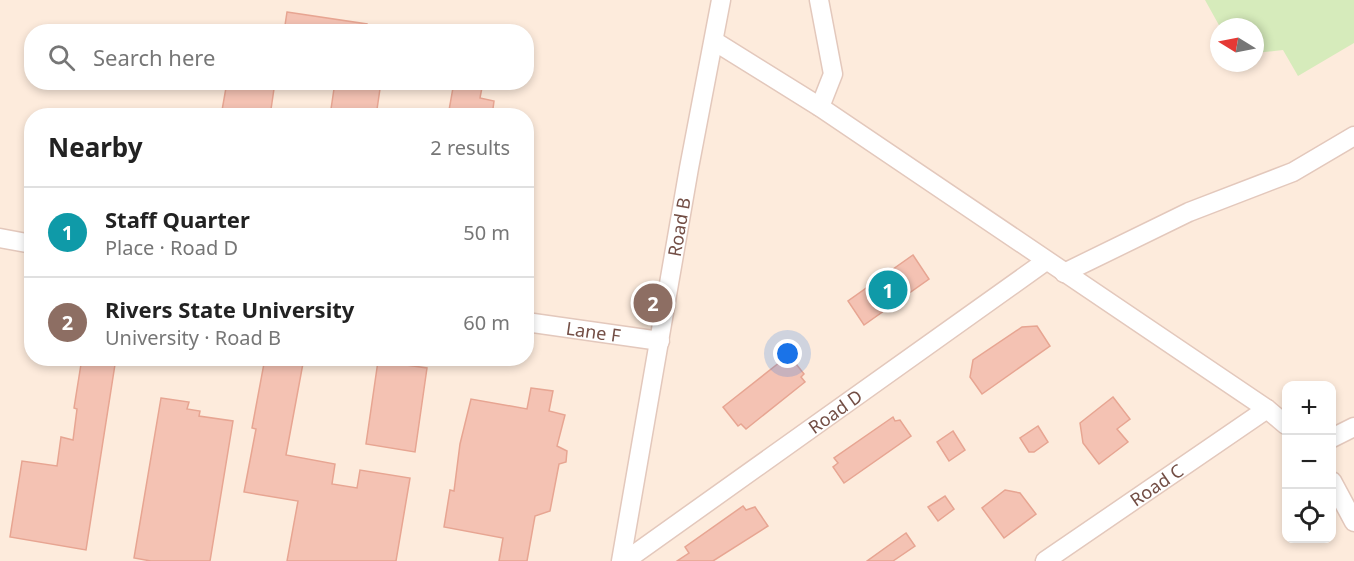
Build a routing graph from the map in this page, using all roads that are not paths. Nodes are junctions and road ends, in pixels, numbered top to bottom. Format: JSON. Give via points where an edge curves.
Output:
{"nodes":[{"id":1,"x":721,"y":0,"type":"edge"},
{"id":2,"x":819,"y":0,"type":"edge"},
{"id":3,"x":714,"y":41,"type":"junction"},
{"id":4,"x":820,"y":107,"type":"junction"},
{"id":5,"x":1354,"y":136,"type":"edge"},
{"id":6,"x":0,"y":238,"type":"edge"},
{"id":7,"x":24,"y":242,"type":"edge"},
{"id":8,"x":1046,"y":261,"type":"junction"},
{"id":9,"x":1064,"y":273,"type":"junction"},
{"id":10,"x":534,"y":323,"type":"edge"},
{"id":11,"x":660,"y":342,"type":"junction"},
{"id":12,"x":1267,"y":409,"type":"junction"},
{"id":13,"x":1282,"y":421,"type":"edge"},
{"id":14,"x":1354,"y":427,"type":"edge"},
{"id":15,"x":1336,"y":436,"type":"edge"},
{"id":16,"x":1336,"y":488,"type":"edge"},
{"id":17,"x":1354,"y":522,"type":"edge"},
{"id":18,"x":621,"y":561,"type":"edge"},
{"id":19,"x":625,"y":561,"type":"edge"},
{"id":20,"x":1046,"y":561,"type":"edge"}],
"edges":[{"from":1,"to":3,"type":"street","name":"Road B"},
{"from":2,"to":4,"type":"street","via":[[833,74]]},
{"from":3,"to":4,"type":"street"},
{"from":3,"to":11,"type":"street","name":"Road B"},
{"from":4,"to":8,"type":"street"},
{"from":5,"to":9,"type":"street","via":[[1293,172],[1189,212]]},
{"from":6,"to":7,"type":"street"},
{"from":8,"to":9,"type":"street"},
{"from":8,"to":19,"type":"street","name":"Road D"},
{"from":9,"to":12,"type":"street"},
{"from":10,"to":11,"type":"street","name":"Lane F"},
{"from":11,"to":18,"type":"street","name":"Road B"},
{"from":12,"to":13,"type":"street"},
{"from":12,"to":20,"type":"street","name":"Road C"},
{"from":14,"to":15,"type":"street"},
{"from":16,"to":17,"type":"street"}]}
